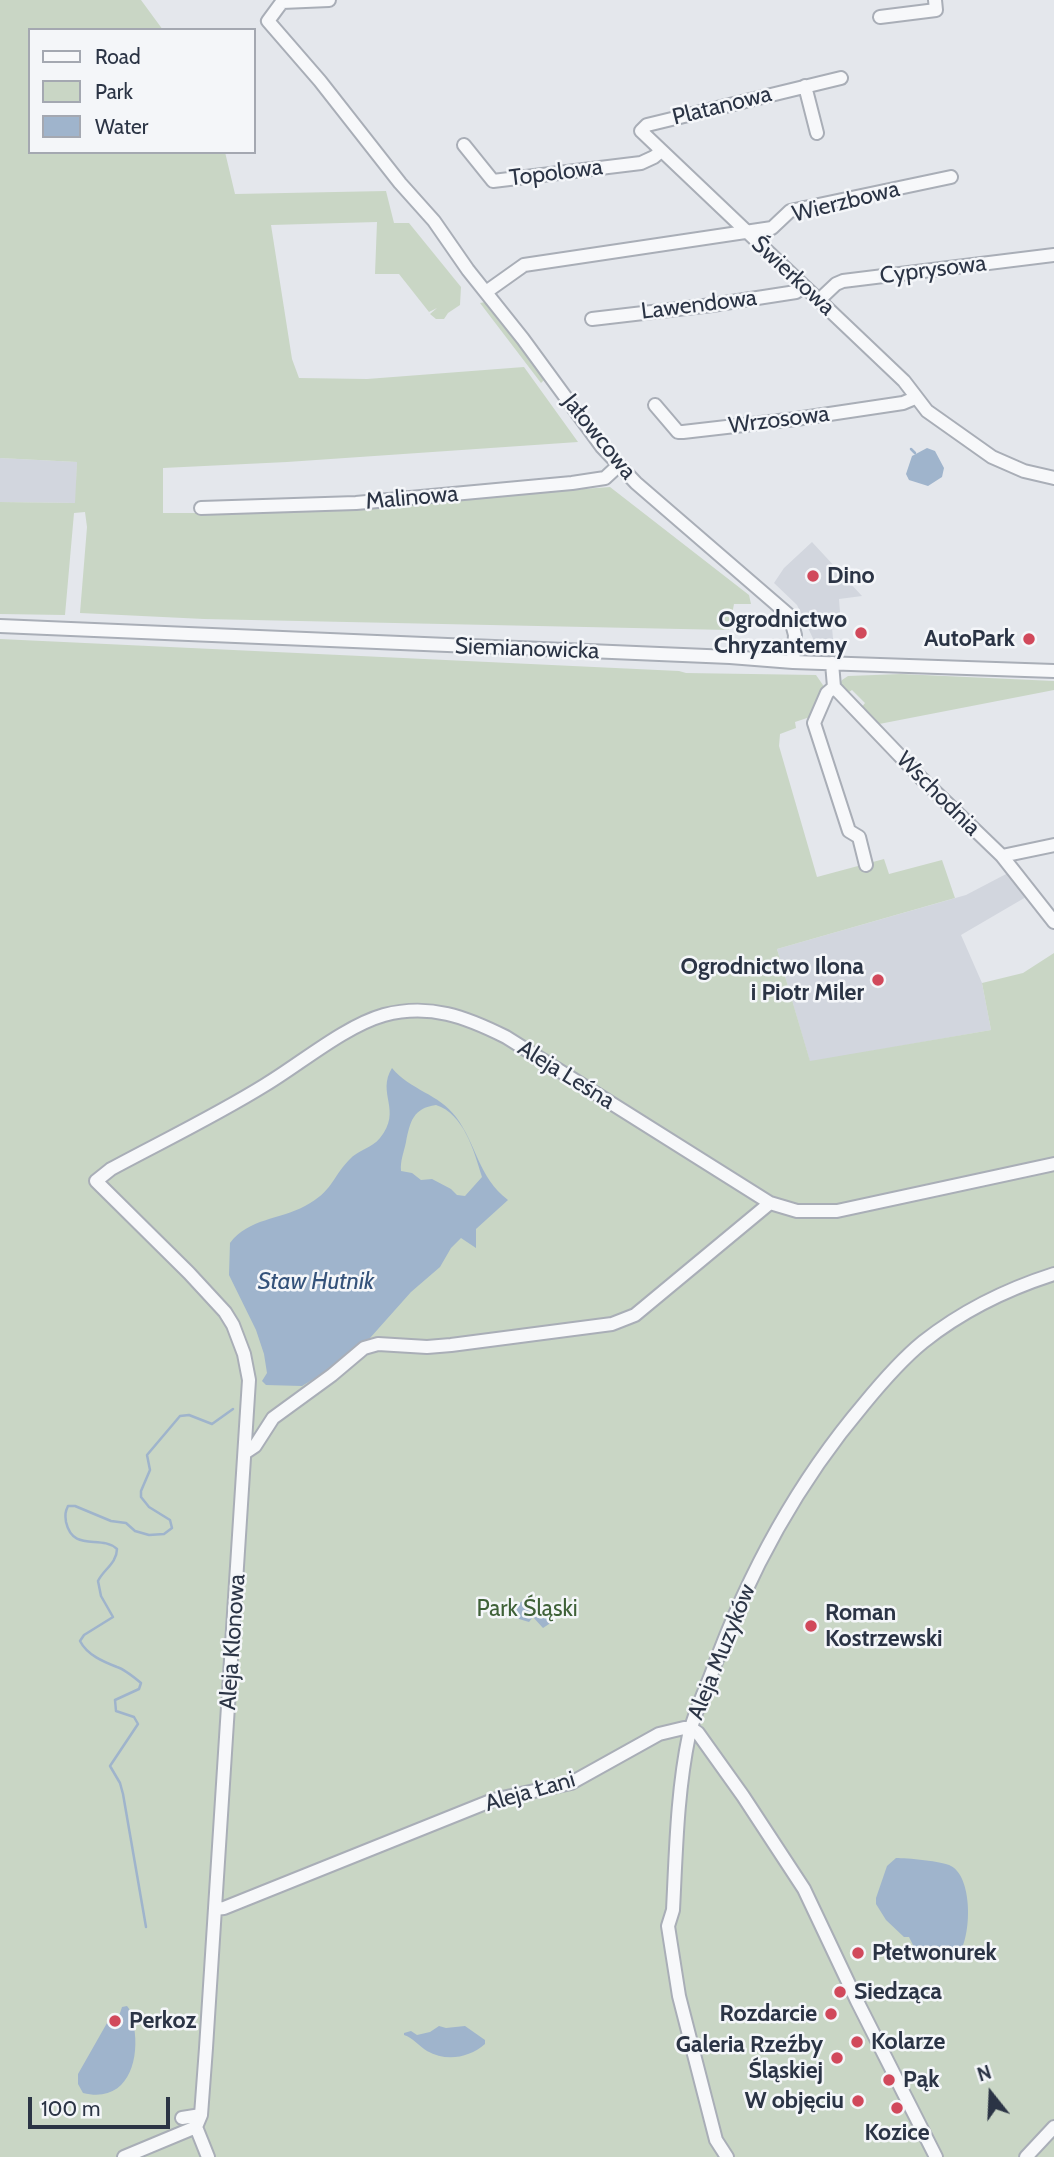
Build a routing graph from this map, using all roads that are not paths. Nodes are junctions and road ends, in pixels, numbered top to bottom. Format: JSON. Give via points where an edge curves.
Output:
{"nodes":[{"id":1,"x":329,"y":0,"type":"edge"},
{"id":2,"x":935,"y":0,"type":"edge"},
{"id":3,"x":880,"y":16,"type":"dead end"},
{"id":4,"x":841,"y":78,"type":"dead end"},
{"id":5,"x":805,"y":86,"type":"junction"},
{"id":6,"x":817,"y":133,"type":"dead end"},
{"id":7,"x":464,"y":145,"type":"dead end"},
{"id":8,"x":661,"y":151,"type":"junction"},
{"id":9,"x":951,"y":177,"type":"dead end"},
{"id":10,"x":746,"y":232,"type":"junction"},
{"id":11,"x":1054,"y":255,"type":"edge"},
{"id":12,"x":804,"y":286,"type":"junction"},
{"id":13,"x":486,"y":292,"type":"junction"},
{"id":14,"x":819,"y":300,"type":"junction"},
{"id":15,"x":592,"y":319,"type":"dead end"},
{"id":16,"x":915,"y":398,"type":"junction"},
{"id":17,"x":655,"y":405,"type":"dead end"},
{"id":18,"x":618,"y":466,"type":"junction"},
{"id":19,"x":1054,"y":478,"type":"edge"},
{"id":20,"x":201,"y":509,"type":"dead end"},
{"id":21,"x":0,"y":626,"type":"edge"},
{"id":22,"x":793,"y":662,"type":"junction"},
{"id":23,"x":832,"y":663,"type":"junction"},
{"id":24,"x":1054,"y":671,"type":"edge"},
{"id":25,"x":835,"y":687,"type":"junction"},
{"id":26,"x":1054,"y":845,"type":"edge"},
{"id":27,"x":1002,"y":856,"type":"junction"},
{"id":28,"x":866,"y":865,"type":"dead end"},
{"id":29,"x":1054,"y":922,"type":"edge"},
{"id":30,"x":1054,"y":1164,"type":"edge"},
{"id":31,"x":96,"y":1181,"type":"joint"},
{"id":32,"x":770,"y":1203,"type":"junction"},
{"id":33,"x":1054,"y":1274,"type":"edge"},
{"id":34,"x":246,"y":1452,"type":"junction"},
{"id":35,"x":691,"y":1728,"type":"junction"},
{"id":36,"x":215,"y":1909,"type":"junction"},
{"id":37,"x":182,"y":2118,"type":"dead end"},
{"id":38,"x":198,"y":2121,"type":"junction"},
{"id":39,"x":1054,"y":2127,"type":"edge"},
{"id":40,"x":124,"y":2157,"type":"edge"},
{"id":41,"x":208,"y":2157,"type":"edge"},
{"id":42,"x":727,"y":2157,"type":"edge"},
{"id":43,"x":936,"y":2157,"type":"edge"},
{"id":44,"x":1026,"y":2157,"type":"edge"}],
"edges":[{"from":1,"to":13,"type":"street","name":"Jałowcowa","via":[[282,2],[268,21],[434,221]]},
{"from":2,"to":3,"type":"street","via":[[936,10]]},
{"from":4,"to":5,"type":"street","name":"Platanowa"},
{"from":5,"to":6,"type":"street"},
{"from":5,"to":8,"type":"street","name":"Platanowa","via":[[647,124],[641,131]]},
{"from":7,"to":8,"type":"street","name":"Topolowa","via":[[493,181],[641,163]]},
{"from":8,"to":10,"type":"street"},
{"from":9,"to":10,"type":"street","name":"Wierzbowa","via":[[790,211],[772,228]]},
{"from":10,"to":12,"type":"street","name":"Świerkowa"},
{"from":10,"to":13,"type":"street","name":"Świerkowa","via":[[524,265]]},
{"from":11,"to":14,"type":"street","name":"Cyprysowa","via":[[843,281]]},
{"from":12,"to":14,"type":"street","name":"Świerkowa"},
{"from":12,"to":15,"type":"street","name":"Lawendowa","via":[[796,292]]},
{"from":13,"to":18,"type":"street","name":"Jałowcowa"},
{"from":14,"to":16,"type":"street","name":"Świerkowa","via":[[904,381]]},
{"from":16,"to":17,"type":"street","name":"Wrzosowa","via":[[796,419],[683,432]]},
{"from":16,"to":19,"type":"street","name":"Świerkowa","via":[[999,462]]},
{"from":18,"to":20,"type":"street","name":"Malinowa","via":[[605,478],[572,483],[356,503]]},
{"from":18,"to":22,"type":"street","name":"Jałowcowa","via":[[786,611],[795,627]]},
{"from":21,"to":22,"type":"street","name":"Siemianowicka"},
{"from":22,"to":23,"type":"street","name":"Siemianowicka"},
{"from":23,"to":24,"type":"street","name":"Siemianowicka"},
{"from":23,"to":25,"type":"street"},
{"from":25,"to":27,"type":"street","name":"Wschodnia"},
{"from":25,"to":28,"type":"street","via":[[827,693],[814,723],[849,831],[859,837]]},
{"from":26,"to":27,"type":"street"},
{"from":27,"to":29,"type":"street","name":"Wschodnia"},
{"from":30,"to":32,"type":"street","name":"Aleja Leśna","via":[[837,1211],[797,1211]]},
{"from":31,"to":32,"type":"street","name":"Aleja Leśna","via":[[223,1111],[355,1027],[384,1015],[418,1011],[446,1012],[506,1037]]},
{"from":31,"to":34,"type":"street","name":"Aleja Klonowa","via":[[214,1298],[233,1325],[249,1380]]},
{"from":32,"to":34,"type":"street","via":[[635,1315],[612,1324],[451,1345],[364,1348],[273,1418]]},
{"from":33,"to":35,"type":"street","name":"Aleja Muzyków","via":[[990,1300],[936,1332],[896,1368],[843,1429],[757,1568]]},
{"from":34,"to":36,"type":"street","name":"Aleja Klonowa"},
{"from":35,"to":36,"type":"street","name":"Aleja Łani","via":[[659,1734],[571,1783],[492,1800]]},
{"from":35,"to":42,"type":"street","name":"Aleja Muzyków","via":[[668,1926],[679,1996],[704,2098],[716,2140]]},
{"from":35,"to":43,"type":"street","via":[[797,1878]]},
{"from":36,"to":38,"type":"street","name":"Aleja Klonowa"},
{"from":37,"to":38,"type":"street"},
{"from":38,"to":40,"type":"street"},
{"from":38,"to":41,"type":"street","name":"Aleja Klonowa"},
{"from":39,"to":44,"type":"street"}]}
